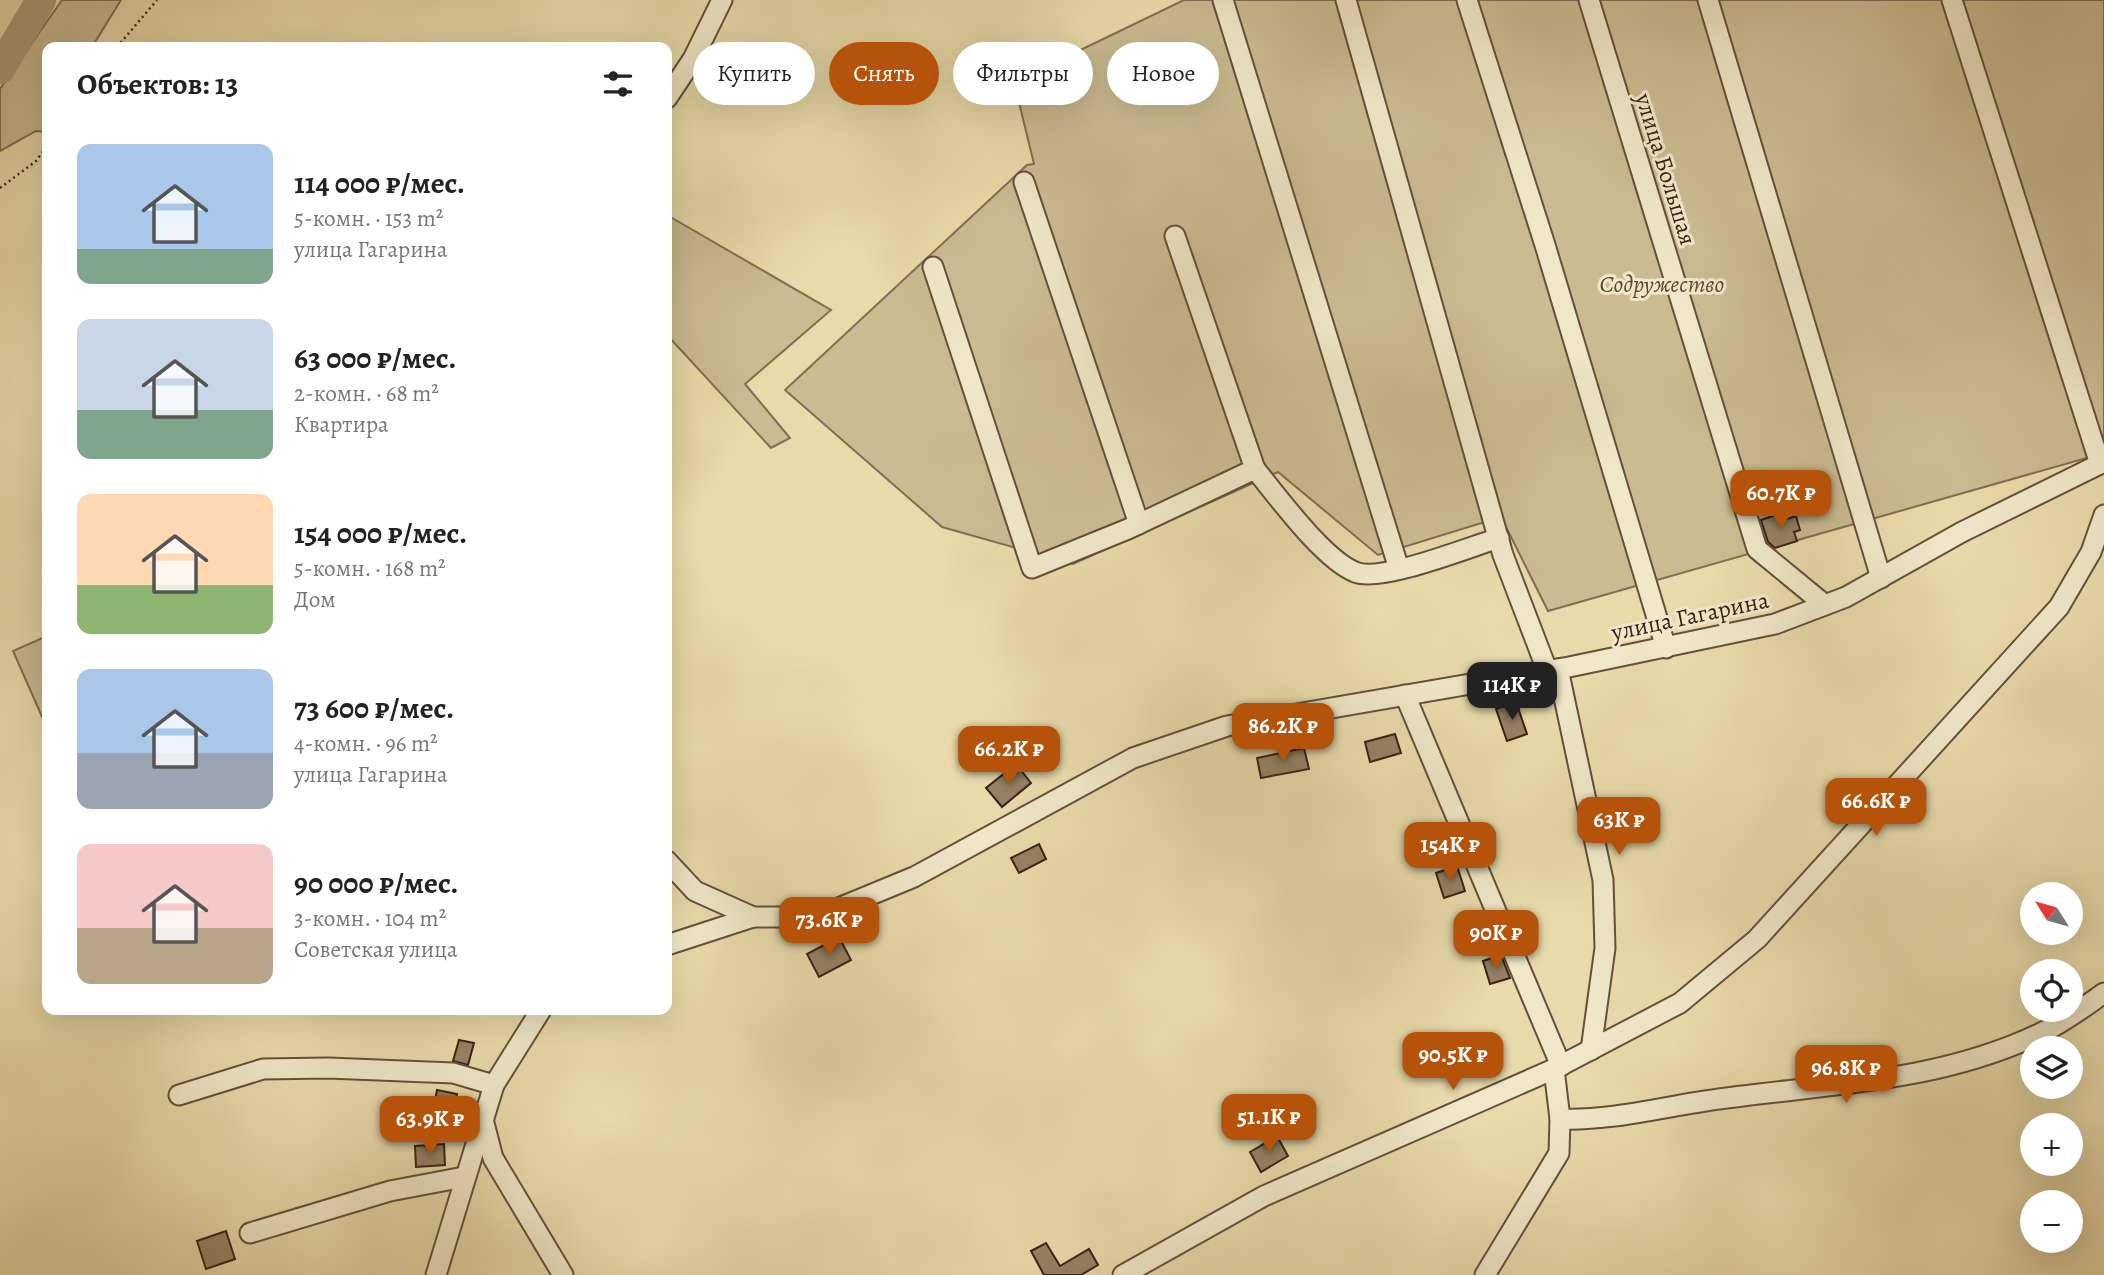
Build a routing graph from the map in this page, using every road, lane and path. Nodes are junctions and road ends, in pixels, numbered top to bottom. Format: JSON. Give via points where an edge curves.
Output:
{"nodes":[{"id":1,"x":157,"y":0,"type":"edge"},
{"id":2,"x":722,"y":0,"type":"edge"},
{"id":3,"x":1223,"y":0,"type":"edge"},
{"id":4,"x":1346,"y":0,"type":"edge"},
{"id":5,"x":1467,"y":0,"type":"edge"},
{"id":6,"x":1590,"y":0,"type":"edge"},
{"id":7,"x":1708,"y":0,"type":"edge"},
{"id":8,"x":1952,"y":0,"type":"edge"},
{"id":9,"x":121,"y":42,"type":"edge"},
{"id":10,"x":672,"y":90,"type":"edge"},
{"id":11,"x":42,"y":153,"type":"edge"},
{"id":12,"x":1024,"y":182,"type":"dead end"},
{"id":13,"x":0,"y":188,"type":"edge"},
{"id":14,"x":1175,"y":236,"type":"dead end"},
{"id":15,"x":933,"y":267,"type":"dead end"},
{"id":16,"x":2102,"y":463,"type":"edge"},
{"id":17,"x":1255,"y":469,"type":"junction"},
{"id":18,"x":2104,"y":515,"type":"edge"},
{"id":19,"x":1139,"y":524,"type":"junction"},
{"id":20,"x":1499,"y":538,"type":"junction"},
{"id":21,"x":1399,"y":569,"type":"junction"},
{"id":22,"x":1881,"y":578,"type":"junction"},
{"id":23,"x":1825,"y":605,"type":"junction"},
{"id":24,"x":1666,"y":648,"type":"junction"},
{"id":25,"x":1552,"y":670,"type":"junction"},
{"id":26,"x":1405,"y":695,"type":"junction"},
{"id":27,"x":672,"y":866,"type":"edge"},
{"id":28,"x":752,"y":917,"type":"junction"},
{"id":29,"x":672,"y":943,"type":"edge"},
{"id":30,"x":2104,"y":993,"type":"edge"},
{"id":31,"x":538,"y":1015,"type":"edge"},
{"id":32,"x":1591,"y":1050,"type":"junction"},
{"id":33,"x":1558,"y":1068,"type":"junction"},
{"id":34,"x":494,"y":1085,"type":"junction"},
{"id":35,"x":179,"y":1095,"type":"dead end"},
{"id":36,"x":1560,"y":1119,"type":"junction"},
{"id":37,"x":484,"y":1123,"type":"junction"},
{"id":38,"x":464,"y":1177,"type":"junction"},
{"id":39,"x":250,"y":1233,"type":"dead end"},
{"id":40,"x":436,"y":1275,"type":"edge"},
{"id":41,"x":563,"y":1275,"type":"edge"},
{"id":42,"x":1124,"y":1275,"type":"edge"},
{"id":43,"x":1485,"y":1275,"type":"edge"}],
"edges":[{"from":1,"to":9,"type":"path"},
{"from":2,"to":10,"type":"street"},
{"from":3,"to":21,"type":"street"},
{"from":4,"to":20,"type":"street"},
{"from":5,"to":24,"type":"street"},
{"from":6,"to":23,"type":"street","name":"улица Большая","via":[[1757,549]]},
{"from":7,"to":22,"type":"street"},
{"from":8,"to":16,"type":"street"},
{"from":11,"to":13,"type":"path"},
{"from":12,"to":19,"type":"street"},
{"from":14,"to":17,"type":"street"},
{"from":15,"to":19,"type":"street","via":[[1032,568]]},
{"from":16,"to":22,"type":"street","name":"улица Гагарина"},
{"from":17,"to":19,"type":"street"},
{"from":17,"to":21,"type":"street","via":[[1331,556],[1356,573],[1380,575]]},
{"from":18,"to":32,"type":"street","via":[[2091,552],[2059,607],[1757,940],[1680,1003]]},
{"from":20,"to":21,"type":"street"},
{"from":20,"to":25,"type":"street"},
{"from":22,"to":23,"type":"street","name":"улица Гагарина"},
{"from":23,"to":24,"type":"street","name":"улица Гагарина","via":[[1775,624]]},
{"from":24,"to":25,"type":"street","name":"улица Гагарина"},
{"from":25,"to":26,"type":"street","name":"улица Гагарина"},
{"from":25,"to":32,"type":"street","via":[[1604,880],[1605,948]]},
{"from":26,"to":28,"type":"street","name":"улица Гагарина","via":[[1215,730],[1133,758],[914,877],[817,917]]},
{"from":26,"to":33,"type":"street"},
{"from":27,"to":28,"type":"street","name":"улица Гагарина","via":[[695,891]]},
{"from":28,"to":29,"type":"street","name":"улица Гагарина"},
{"from":30,"to":36,"type":"street","via":[[2042,1033],[1921,1073],[1677,1104],[1589,1120]]},
{"from":31,"to":34,"type":"street"},
{"from":32,"to":33,"type":"street"},
{"from":33,"to":36,"type":"street"},
{"from":33,"to":42,"type":"street","via":[[1264,1196]]},
{"from":34,"to":35,"type":"street","via":[[453,1073],[263,1069]]},
{"from":34,"to":37,"type":"street"},
{"from":36,"to":43,"type":"street","via":[[1559,1153]]},
{"from":37,"to":38,"type":"street"},
{"from":37,"to":41,"type":"street","via":[[493,1158]]},
{"from":38,"to":39,"type":"street","via":[[390,1191]]},
{"from":38,"to":40,"type":"street"}]}
